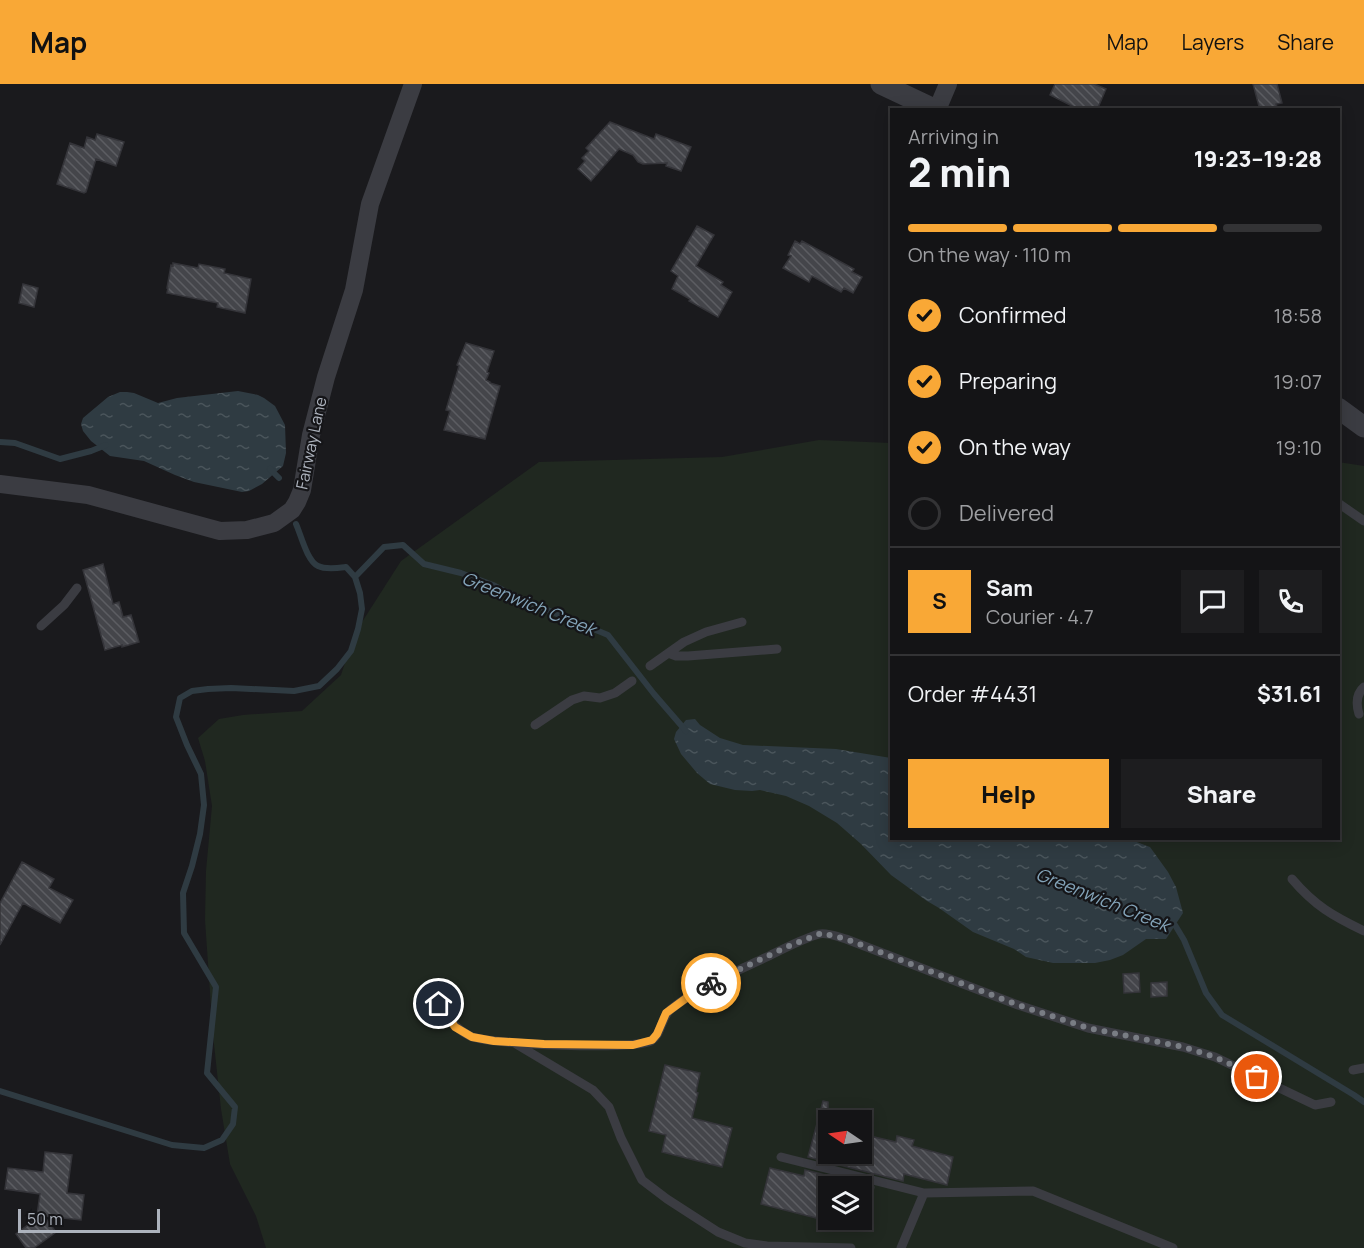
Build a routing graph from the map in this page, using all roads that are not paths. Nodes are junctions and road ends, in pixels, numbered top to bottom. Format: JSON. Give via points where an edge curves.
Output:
{"nodes":[{"id":1,"x":413,"y":84,"type":"edge"},
{"id":2,"x":881,"y":84,"type":"edge"},
{"id":3,"x":948,"y":84,"type":"edge"},
{"id":4,"x":933,"y":108,"type":"edge"},
{"id":5,"x":938,"y":108,"type":"edge"},
{"id":6,"x":1340,"y":409,"type":"edge"},
{"id":7,"x":1364,"y":426,"type":"edge"},
{"id":8,"x":0,"y":484,"type":"edge"},
{"id":9,"x":1340,"y":505,"type":"edge"},
{"id":10,"x":1364,"y":521,"type":"edge"},
{"id":11,"x":76,"y":588,"type":"dead end"},
{"id":12,"x":742,"y":622,"type":"dead end"},
{"id":13,"x":41,"y":626,"type":"dead end"},
{"id":14,"x":777,"y":649,"type":"dead end"},
{"id":15,"x":668,"y":653,"type":"junction"},
{"id":16,"x":650,"y":666,"type":"dead end"},
{"id":17,"x":632,"y":681,"type":"dead end"},
{"id":18,"x":1364,"y":687,"type":"edge"},
{"id":19,"x":1359,"y":714,"type":"dead end"},
{"id":20,"x":535,"y":725,"type":"dead end"},
{"id":21,"x":1292,"y":879,"type":"dead end"},
{"id":22,"x":1364,"y":931,"type":"edge"},
{"id":23,"x":439,"y":1004,"type":"dead end"},
{"id":24,"x":514,"y":1042,"type":"junction"},
{"id":25,"x":1330,"y":1102,"type":"dead end"},
{"id":26,"x":781,"y":1157,"type":"dead end"},
{"id":27,"x":924,"y":1193,"type":"junction"},
{"id":28,"x":851,"y":1248,"type":"edge"},
{"id":29,"x":901,"y":1248,"type":"edge"},
{"id":30,"x":1173,"y":1248,"type":"edge"}],
"edges":[{"from":1,"to":8,"type":"street","name":"Fairway Lane","via":[[370,204],[354,291],[326,377],[302,489],[292,510],[274,523],[220,531],[88,495]]},
{"from":2,"to":4,"type":"street"},
{"from":3,"to":5,"type":"street"},
{"from":6,"to":7,"type":"street"},
{"from":9,"to":10,"type":"lane"},
{"from":11,"to":13,"type":"lane"},
{"from":12,"to":15,"type":"lane","via":[[706,632]]},
{"from":14,"to":15,"type":"lane","via":[[688,656]]},
{"from":15,"to":16,"type":"lane"},
{"from":17,"to":20,"type":"lane","via":[[600,698],[584,696],[572,700]]},
{"from":18,"to":19,"type":"lane","via":[[1357,696]]},
{"from":21,"to":22,"type":"lane","via":[[1316,905]]},
{"from":23,"to":24,"type":"lane","via":[[455,1027],[472,1037]]},
{"from":24,"to":25,"type":"lane","via":[[613,1046],[652,1040],[666,1013],[685,999],[717,980],[822,933],[1088,1028],[1215,1057],[1315,1105]]},
{"from":24,"to":28,"type":"lane","via":[[593,1090],[609,1107],[642,1180],[718,1232],[767,1246]]},
{"from":26,"to":27,"type":"lane"},
{"from":27,"to":29,"type":"lane"},
{"from":27,"to":30,"type":"lane","via":[[1033,1191]]}]}
